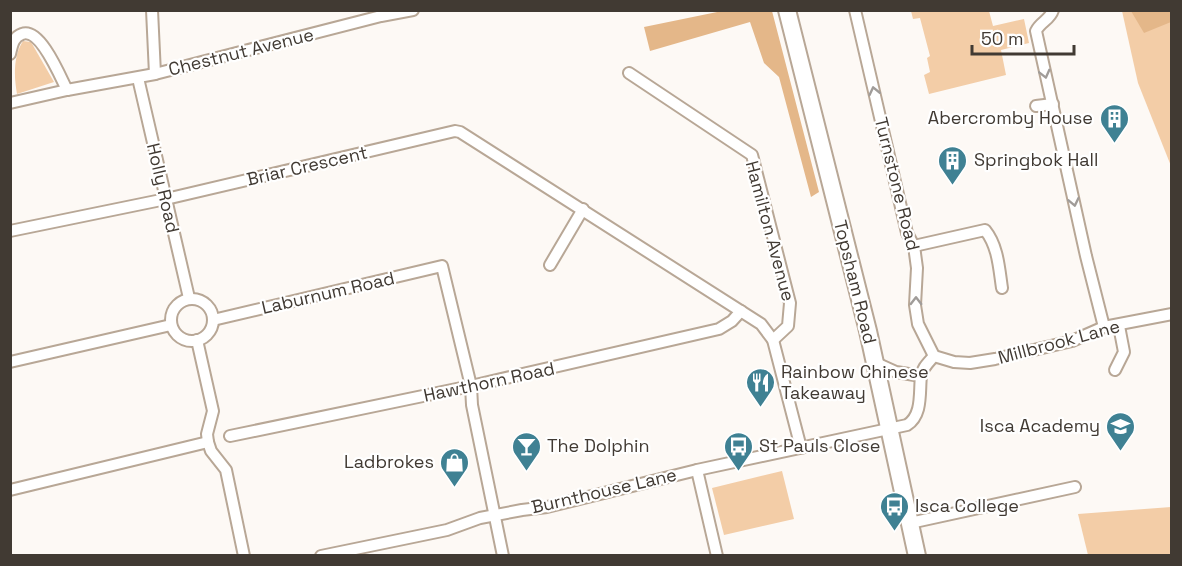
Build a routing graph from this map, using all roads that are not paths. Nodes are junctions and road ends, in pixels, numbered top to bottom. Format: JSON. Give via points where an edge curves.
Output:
{"nodes":[{"id":1,"x":152,"y":10,"type":"edge"},
{"id":2,"x":413,"y":10,"type":"edge"},
{"id":3,"x":787,"y":10,"type":"edge"},
{"id":4,"x":855,"y":10,"type":"edge"},
{"id":5,"x":1053,"y":10,"type":"edge"},
{"id":6,"x":381,"y":13,"type":"edge"},
{"id":7,"x":10,"y":54,"type":"edge"},
{"id":8,"x":629,"y":73,"type":"dead end"},
{"id":9,"x":155,"y":74,"type":"junction"},
{"id":10,"x":138,"y":78,"type":"junction"},
{"id":11,"x":68,"y":90,"type":"junction"},
{"id":12,"x":10,"y":103,"type":"edge"},
{"id":13,"x":1053,"y":104,"type":"junction"},
{"id":14,"x":1036,"y":106,"type":"dead end"},
{"id":15,"x":166,"y":199,"type":"junction"},
{"id":16,"x":583,"y":209,"type":"junction"},
{"id":17,"x":10,"y":231,"type":"edge"},
{"id":18,"x":914,"y":246,"type":"junction"},
{"id":19,"x":550,"y":265,"type":"dead end"},
{"id":20,"x":1002,"y":288,"type":"dead end"},
{"id":21,"x":189,"y":298,"type":"junction"},
{"id":22,"x":741,"y":310,"type":"junction"},
{"id":23,"x":1172,"y":314,"type":"edge"},
{"id":24,"x":213,"y":320,"type":"junction"},
{"id":25,"x":171,"y":325,"type":"junction"},
{"id":26,"x":1119,"y":326,"type":"junction"},
{"id":27,"x":1104,"y":327,"type":"junction"},
{"id":28,"x":197,"y":340,"type":"junction"},
{"id":29,"x":773,"y":340,"type":"junction"},
{"id":30,"x":934,"y":356,"type":"junction"},
{"id":31,"x":10,"y":362,"type":"edge"},
{"id":32,"x":874,"y":362,"type":"junction"},
{"id":33,"x":1115,"y":370,"type":"dead end"},
{"id":34,"x":921,"y":376,"type":"junction"},
{"id":35,"x":471,"y":386,"type":"junction"},
{"id":36,"x":889,"y":429,"type":"junction"},
{"id":37,"x":230,"y":436,"type":"dead end"},
{"id":38,"x":207,"y":442,"type":"junction"},
{"id":39,"x":801,"y":448,"type":"junction"},
{"id":40,"x":697,"y":470,"type":"junction"},
{"id":41,"x":1075,"y":487,"type":"dead end"},
{"id":42,"x":10,"y":489,"type":"edge"},
{"id":43,"x":494,"y":516,"type":"junction"},
{"id":44,"x":910,"y":523,"type":"junction"},
{"id":45,"x":244,"y":555,"type":"edge"},
{"id":46,"x":321,"y":555,"type":"edge"},
{"id":47,"x":503,"y":555,"type":"edge"},
{"id":48,"x":717,"y":555,"type":"edge"},
{"id":49,"x":917,"y":555,"type":"edge"}],
"edges":[{"from":1,"to":9,"type":"street"},
{"from":2,"to":6,"type":"street","name":"Chestnut Avenue"},
{"from":3,"to":32,"type":"main road","name":"Topsham Road"},
{"from":18,"to":4,"type":"street","name":"Turnstone Road","one_way":true,"via":[[907,233]]},
{"from":5,"to":13,"type":"street","one_way":true,"via":[[1036,31]]},
{"from":6,"to":9,"type":"street","name":"Chestnut Avenue"},
{"from":7,"to":11,"type":"street","via":[[18,36],[33,34]]},
{"from":8,"to":29,"type":"street","name":"Hamilton Avenue","via":[[752,155],[790,303],[788,326]]},
{"from":9,"to":10,"type":"street","name":"Chestnut Avenue"},
{"from":10,"to":11,"type":"street","name":"Chestnut Avenue"},
{"from":10,"to":15,"type":"street","name":"Holly Road"},
{"from":11,"to":12,"type":"street","name":"Chestnut Avenue"},
{"from":13,"to":14,"type":"street"},
{"from":13,"to":27,"type":"street","one_way":true},
{"from":15,"to":16,"type":"street","name":"Briar Crescent","via":[[454,131],[466,134]]},
{"from":15,"to":17,"type":"street","name":"Briar Crescent"},
{"from":15,"to":21,"type":"street","name":"Holly Road"},
{"from":16,"to":19,"type":"street"},
{"from":16,"to":22,"type":"street","name":"Briar Crescent"},
{"from":18,"to":20,"type":"street","via":[[985,230],[992,238]]},
{"from":30,"to":18,"type":"street","name":"Turnstone Road","one_way":true,"via":[[918,324]]},
{"from":21,"to":24,"type":"street","via":[[208,306]]},
{"from":21,"to":25,"type":"street","via":[[172,311]]},
{"from":22,"to":29,"type":"street","name":"Briar Crescent","via":[[761,324]]},
{"from":22,"to":35,"type":"street","name":"Hawthorn Road","via":[[719,329]]},
{"from":23,"to":26,"type":"street","name":"Millbrook Lane"},
{"from":24,"to":28,"type":"street","via":[[208,333]]},
{"from":24,"to":35,"type":"street","name":"Laburnum Road","via":[[442,266]]},
{"from":25,"to":28,"type":"street","via":[[178,336]]},
{"from":25,"to":31,"type":"street"},
{"from":26,"to":27,"type":"street","name":"Millbrook Lane"},
{"from":26,"to":33,"type":"street","via":[[1124,352]]},
{"from":27,"to":30,"type":"street","name":"Millbrook Lane","via":[[1072,341],[994,359],[970,363]]},
{"from":28,"to":38,"type":"street","via":[[213,411]]},
{"from":29,"to":39,"type":"street","name":"Briar Crescent"},
{"from":30,"to":34,"type":"street"},
{"from":32,"to":34,"type":"street","via":[[896,372]]},
{"from":32,"to":36,"type":"main road","name":"Topsham Road"},
{"from":34,"to":36,"type":"street","via":[[919,406],[912,422]]},
{"from":35,"to":37,"type":"street","name":"Hawthorn Road"},
{"from":35,"to":43,"type":"street"},
{"from":36,"to":39,"type":"street","name":"Burnthouse Lane"},
{"from":36,"to":44,"type":"main road","name":"Topsham Road"},
{"from":38,"to":42,"type":"street"},
{"from":38,"to":45,"type":"street","via":[[225,470]]},
{"from":39,"to":40,"type":"street","name":"Burnthouse Lane"},
{"from":40,"to":43,"type":"street","name":"Burnthouse Lane"},
{"from":40,"to":48,"type":"street"},
{"from":41,"to":44,"type":"street"},
{"from":43,"to":46,"type":"street","name":"Burnthouse Lane","via":[[447,530]]},
{"from":43,"to":47,"type":"street"},
{"from":44,"to":49,"type":"main road","name":"Topsham Road"}]}
